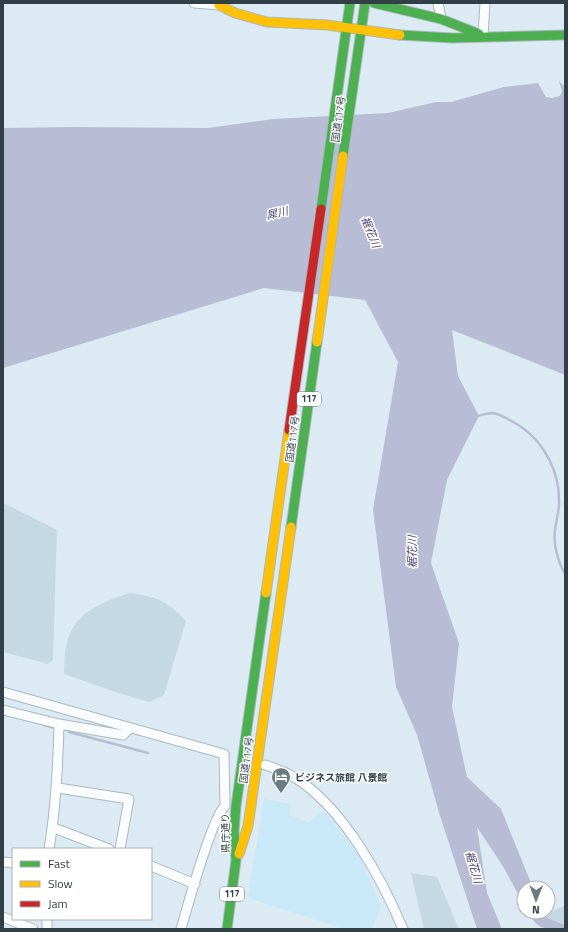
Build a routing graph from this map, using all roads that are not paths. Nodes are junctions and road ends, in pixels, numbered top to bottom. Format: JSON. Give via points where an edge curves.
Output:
{"nodes":[{"id":1,"x":194,"y":3,"type":"edge"},
{"id":2,"x":235,"y":3,"type":"edge"},
{"id":3,"x":350,"y":3,"type":"edge"},
{"id":4,"x":365,"y":3,"type":"edge"},
{"id":5,"x":374,"y":3,"type":"edge"},
{"id":6,"x":438,"y":3,"type":"edge"},
{"id":7,"x":485,"y":3,"type":"edge"},
{"id":8,"x":219,"y":5,"type":"junction"},
{"id":9,"x":440,"y":19,"type":"junction"},
{"id":10,"x":345,"y":28,"type":"junction"},
{"id":11,"x":362,"y":30,"type":"junction"},
{"id":12,"x":565,"y":35,"type":"edge"},
{"id":13,"x":483,"y":36,"type":"junction"},
{"id":14,"x":3,"y":692,"type":"edge"},
{"id":15,"x":3,"y":710,"type":"edge"},
{"id":16,"x":59,"y":724,"type":"junction"},
{"id":17,"x":130,"y":728,"type":"junction"},
{"id":18,"x":265,"y":764,"type":"dead end"},
{"id":19,"x":58,"y":788,"type":"junction"},
{"id":20,"x":225,"y":806,"type":"junction"},
{"id":21,"x":236,"y":806,"type":"junction"},
{"id":22,"x":250,"y":808,"type":"junction"},
{"id":23,"x":54,"y":828,"type":"junction"},
{"id":24,"x":49,"y":848,"type":"edge"},
{"id":25,"x":106,"y":848,"type":"edge"},
{"id":26,"x":120,"y":848,"type":"edge"},
{"id":27,"x":236,"y":860,"type":"junction"},
{"id":28,"x":152,"y":866,"type":"edge"},
{"id":29,"x":195,"y":884,"type":"junction"},
{"id":30,"x":3,"y":917,"type":"edge"},
{"id":31,"x":33,"y":929,"type":"edge"},
{"id":32,"x":181,"y":929,"type":"edge"},
{"id":33,"x":227,"y":929,"type":"edge"},
{"id":34,"x":403,"y":929,"type":"edge"}],
"edges":[{"from":1,"to":8,"type":"street"},
{"from":2,"to":8,"type":"main road"},
{"from":3,"to":10,"type":"main road","name":"国道117号","number":"117"},
{"from":4,"to":11,"type":"main road","name":"国道117号","number":"117"},
{"from":5,"to":9,"type":"main road"},
{"from":6,"to":9,"type":"street"},
{"from":7,"to":13,"type":"street"},
{"from":8,"to":10,"type":"main road","via":[[241,15],[267,22]]},
{"from":9,"to":13,"type":"main road"},
{"from":10,"to":11,"type":"main road"},
{"from":10,"to":21,"type":"main road","name":"国道117号","number":"117"},
{"from":11,"to":13,"type":"main road","via":[[411,36]]},
{"from":11,"to":22,"type":"main road","name":"国道117号","number":"117"},
{"from":12,"to":13,"type":"main road"},
{"from":14,"to":17,"type":"street"},
{"from":15,"to":16,"type":"street"},
{"from":16,"to":17,"type":"street","via":[[122,735]]},
{"from":16,"to":19,"type":"street"},
{"from":17,"to":20,"type":"street","via":[[224,754]]},
{"from":18,"to":34,"type":"street","via":[[293,777],[336,813],[368,860]]},
{"from":19,"to":23,"type":"street"},
{"from":19,"to":26,"type":"street","via":[[129,799]]},
{"from":20,"to":21,"type":"street"},
{"from":20,"to":29,"type":"street","via":[[217,818]]},
{"from":21,"to":22,"type":"street"},
{"from":21,"to":27,"type":"main road","name":"県庁通り","number":"117"},
{"from":22,"to":27,"type":"main road","name":"県庁通り","number":"117","via":[[248,826]]},
{"from":23,"to":24,"type":"street"},
{"from":23,"to":25,"type":"street"},
{"from":27,"to":33,"type":"main road","name":"県庁通り","number":"117"},
{"from":28,"to":29,"type":"street"},
{"from":29,"to":32,"type":"street"},
{"from":30,"to":31,"type":"street"}]}
